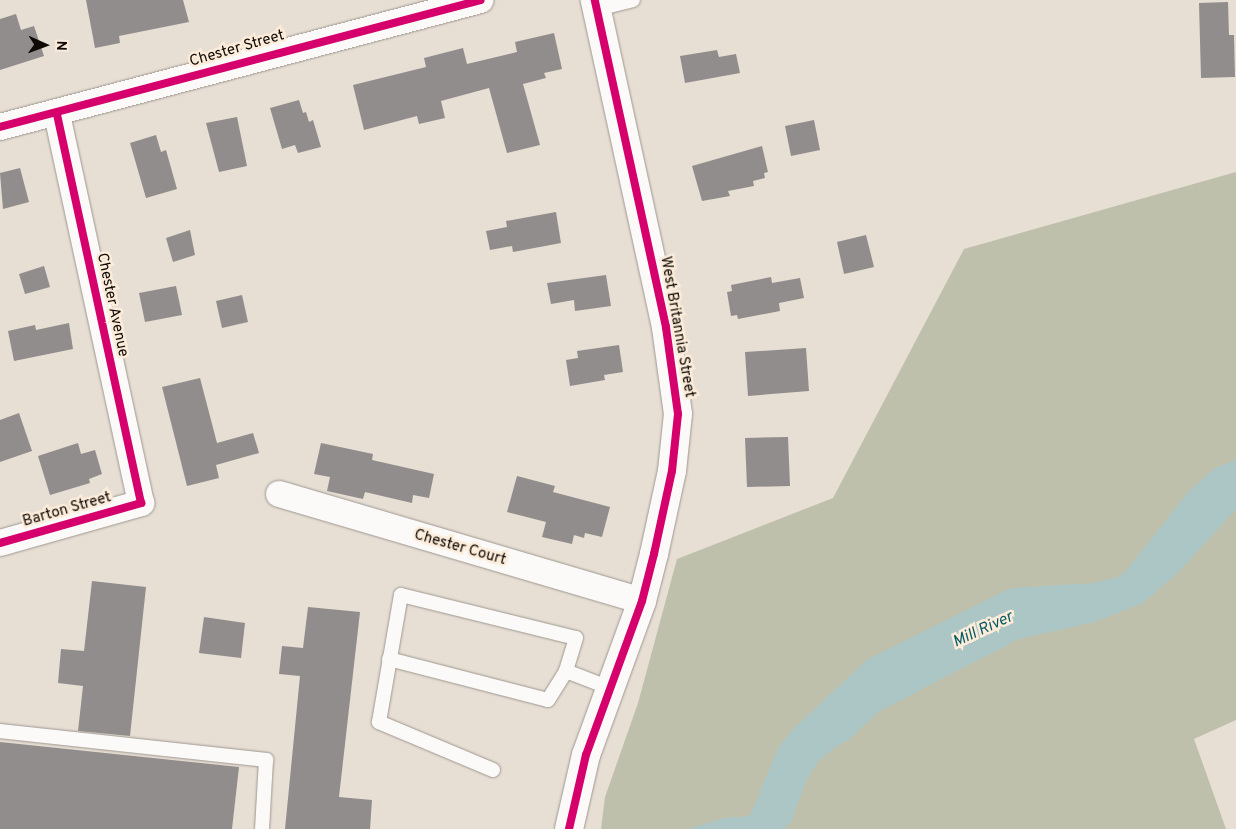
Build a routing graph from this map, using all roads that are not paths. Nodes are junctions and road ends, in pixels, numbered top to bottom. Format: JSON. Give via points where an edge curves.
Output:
{"nodes":[{"id":1,"x":481,"y":0,"type":"edge"},
{"id":2,"x":633,"y":0,"type":"edge"},
{"id":3,"x":596,"y":5,"type":"edge"},
{"id":4,"x":57,"y":113,"type":"junction"},
{"id":5,"x":0,"y":127,"type":"edge"},
{"id":6,"x":279,"y":494,"type":"dead end"},
{"id":7,"x":141,"y":503,"type":"joint"},
{"id":8,"x":0,"y":543,"type":"edge"},
{"id":9,"x":642,"y":601,"type":"junction"},
{"id":10,"x":390,"y":659,"type":"junction"},
{"id":11,"x":566,"y":671,"type":"junction"},
{"id":12,"x":610,"y":688,"type":"junction"},
{"id":13,"x":0,"y":732,"type":"edge"},
{"id":14,"x":493,"y":770,"type":"dead end"},
{"id":15,"x":262,"y":829,"type":"edge"},
{"id":16,"x":569,"y":829,"type":"edge"}],
"edges":[{"from":1,"to":4,"type":"street","name":"Chester Street"},
{"from":2,"to":3,"type":"lane"},
{"from":3,"to":9,"type":"street","name":"West Britannia Street","via":[[676,385],[678,414],[672,471]]},
{"from":4,"to":5,"type":"street","name":"Chester Street"},
{"from":4,"to":7,"type":"street","name":"Chester Avenue"},
{"from":6,"to":9,"type":"street","name":"Chester Court"},
{"from":7,"to":8,"type":"street","name":"Barton Street"},
{"from":9,"to":12,"type":"street","name":"West Britannia Street"},
{"from":10,"to":11,"type":"lane","via":[[548,700]]},
{"from":10,"to":11,"type":"lane","via":[[401,595],[576,638]]},
{"from":10,"to":14,"type":"lane","via":[[379,722]]},
{"from":11,"to":12,"type":"lane"},
{"from":12,"to":16,"type":"street","name":"West Britannia Street","via":[[582,769]]},
{"from":13,"to":15,"type":"lane","via":[[266,760]]}]}
